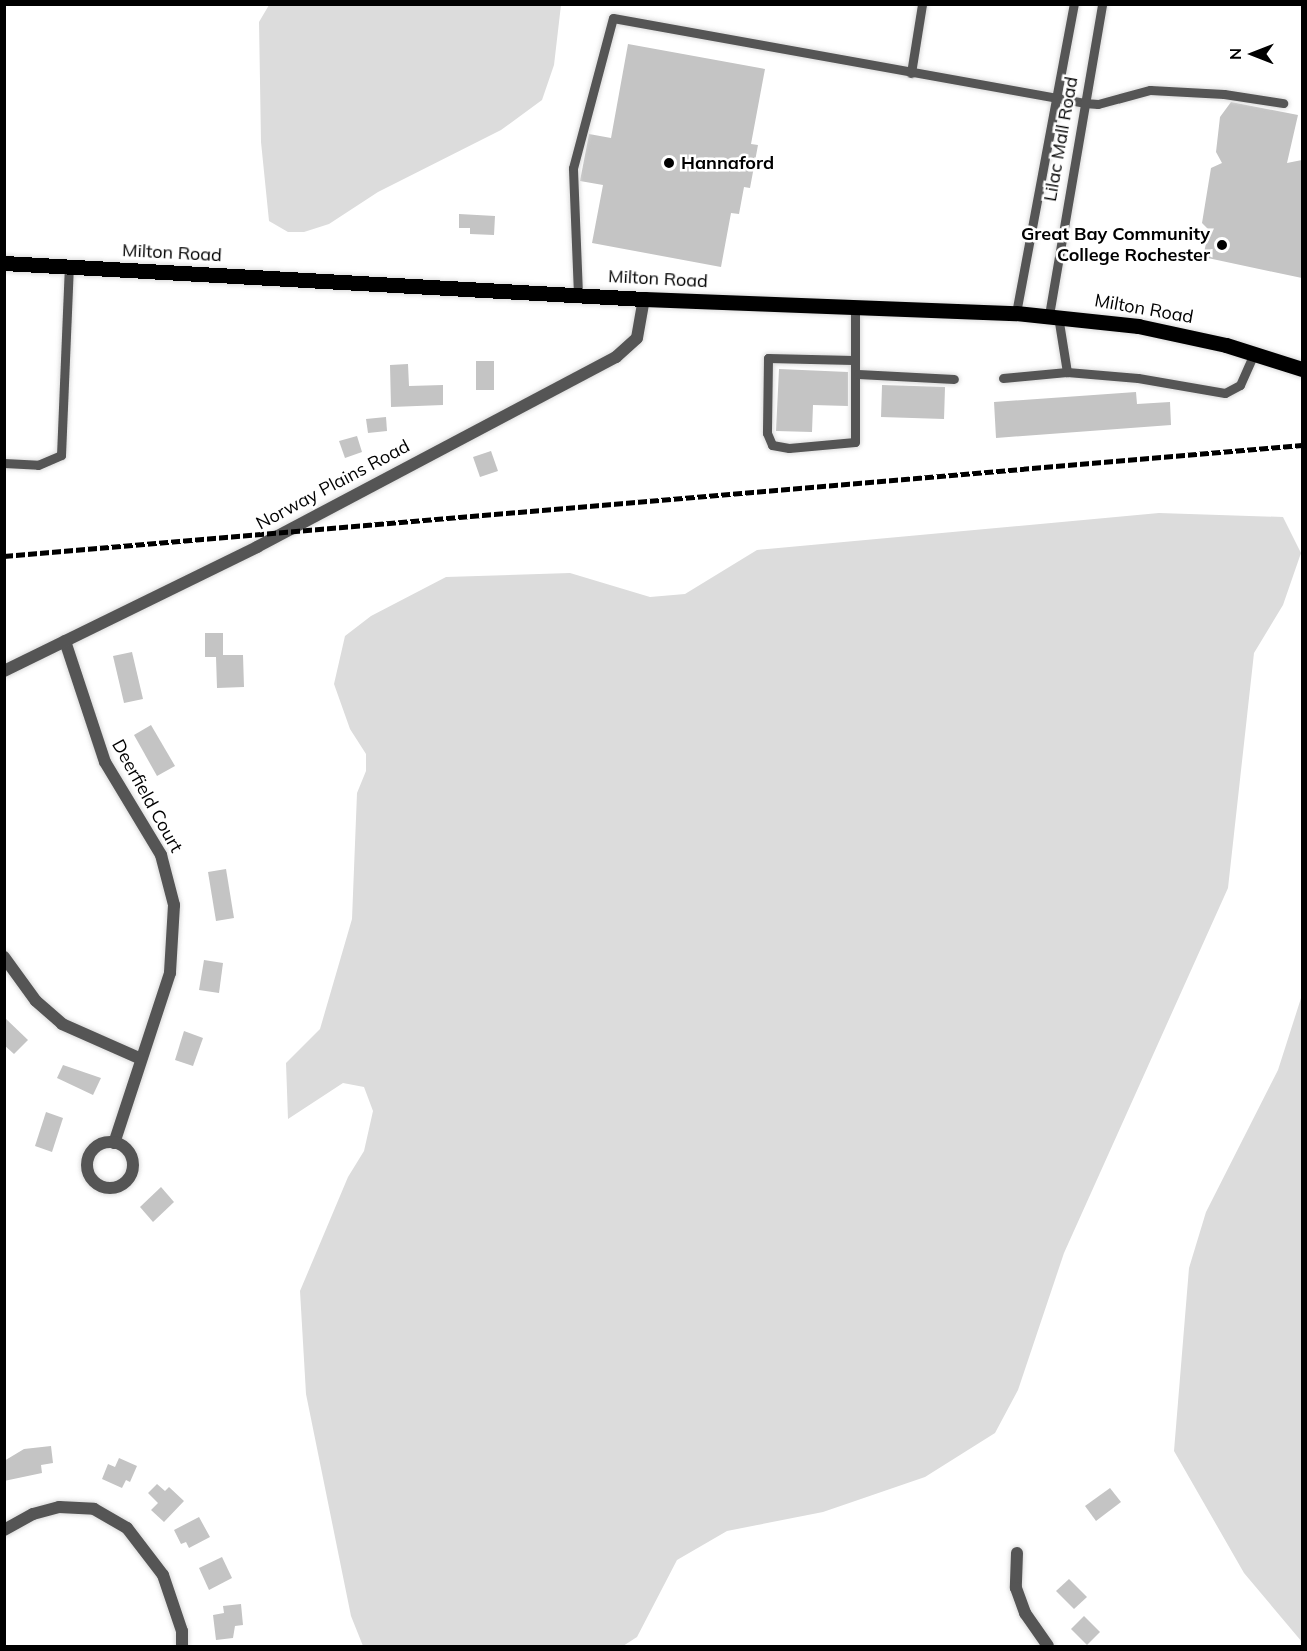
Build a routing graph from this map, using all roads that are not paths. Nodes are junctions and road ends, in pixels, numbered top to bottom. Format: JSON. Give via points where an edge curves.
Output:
{"nodes":[{"id":1,"x":922,"y":4,"type":"edge"},
{"id":2,"x":1074,"y":4,"type":"edge"},
{"id":3,"x":1102,"y":4,"type":"edge"},
{"id":4,"x":911,"y":74,"type":"junction"},
{"id":5,"x":1057,"y":99,"type":"junction"},
{"id":6,"x":1283,"y":103,"type":"dead end"},
{"id":7,"x":1084,"y":104,"type":"junction"},
{"id":8,"x":4,"y":263,"type":"edge"},
{"id":9,"x":69,"y":266,"type":"junction"},
{"id":10,"x":578,"y":294,"type":"junction"},
{"id":11,"x":644,"y":299,"type":"junction"},
{"id":12,"x":855,"y":308,"type":"junction"},
{"id":13,"x":1016,"y":313,"type":"junction"},
{"id":14,"x":1054,"y":316,"type":"junction"},
{"id":15,"x":1254,"y":354,"type":"junction"},
{"id":16,"x":853,"y":360,"type":"junction"},
{"id":17,"x":1302,"y":369,"type":"edge"},
{"id":18,"x":1067,"y":372,"type":"junction"},
{"id":19,"x":858,"y":374,"type":"junction"},
{"id":20,"x":1003,"y":378,"type":"dead end"},
{"id":21,"x":954,"y":379,"type":"dead end"},
{"id":22,"x":4,"y":463,"type":"edge"},
{"id":23,"x":65,"y":641,"type":"junction"},
{"id":24,"x":4,"y":671,"type":"edge"},
{"id":25,"x":4,"y":957,"type":"edge"},
{"id":26,"x":141,"y":1059,"type":"junction"},
{"id":27,"x":114,"y":1143,"type":"dead end"},
{"id":28,"x":4,"y":1530,"type":"edge"},
{"id":29,"x":1017,"y":1553,"type":"dead end"},
{"id":30,"x":182,"y":1647,"type":"edge"},
{"id":31,"x":1048,"y":1647,"type":"edge"}],
"edges":[{"from":1,"to":4,"type":"lane"},
{"from":2,"to":5,"type":"lane","name":"Lilac Mall Road"},
{"from":3,"to":7,"type":"lane","name":"Lilac Mall Road"},
{"from":4,"to":5,"type":"lane"},
{"from":4,"to":10,"type":"lane","via":[[613,18],[573,168]]},
{"from":5,"to":7,"type":"lane"},
{"from":5,"to":13,"type":"lane","name":"Lilac Mall Road"},
{"from":6,"to":7,"type":"lane","via":[[1224,94],[1150,90]]},
{"from":7,"to":14,"type":"lane","name":"Lilac Mall Road"},
{"from":8,"to":9,"type":"main road","name":"Milton Road"},
{"from":9,"to":10,"type":"main road","name":"Milton Road"},
{"from":9,"to":22,"type":"lane","via":[[61,455],[38,465]]},
{"from":10,"to":11,"type":"main road","name":"Milton Road"},
{"from":11,"to":12,"type":"main road","name":"Milton Road"},
{"from":11,"to":23,"type":"street","name":"Norway Plains Road","via":[[637,338],[616,357],[248,551]]},
{"from":12,"to":13,"type":"main road","name":"Milton Road"},
{"from":12,"to":16,"type":"lane"},
{"from":13,"to":14,"type":"main road","name":"Milton Road"},
{"from":14,"to":15,"type":"main road","name":"Milton Road","via":[[1138,326]]},
{"from":14,"to":18,"type":"lane","name":"Lilac Mall Road"},
{"from":15,"to":17,"type":"main road","name":"Milton Road"},
{"from":15,"to":18,"type":"lane","via":[[1240,385],[1225,393],[1138,378]]},
{"from":16,"to":19,"type":"lane"},
{"from":16,"to":19,"type":"lane","via":[[768,358],[767,433],[772,446],[855,442]]},
{"from":18,"to":20,"type":"lane"},
{"from":19,"to":21,"type":"lane"},
{"from":23,"to":24,"type":"street","name":"Norway Plains Road"},
{"from":23,"to":26,"type":"street","name":"Deerfield Court","via":[[105,762],[152,838],[172,889],[172,964]]},
{"from":25,"to":26,"type":"street","via":[[36,1001],[62,1024]]},
{"from":26,"to":27,"type":"street","name":"Deerfield Court"},
{"from":28,"to":30,"type":"street","via":[[33,1514],[59,1507],[94,1509],[127,1528],[163,1575],[177,1611]]},
{"from":29,"to":31,"type":"street","via":[[1016,1588],[1025,1612]]}]}
